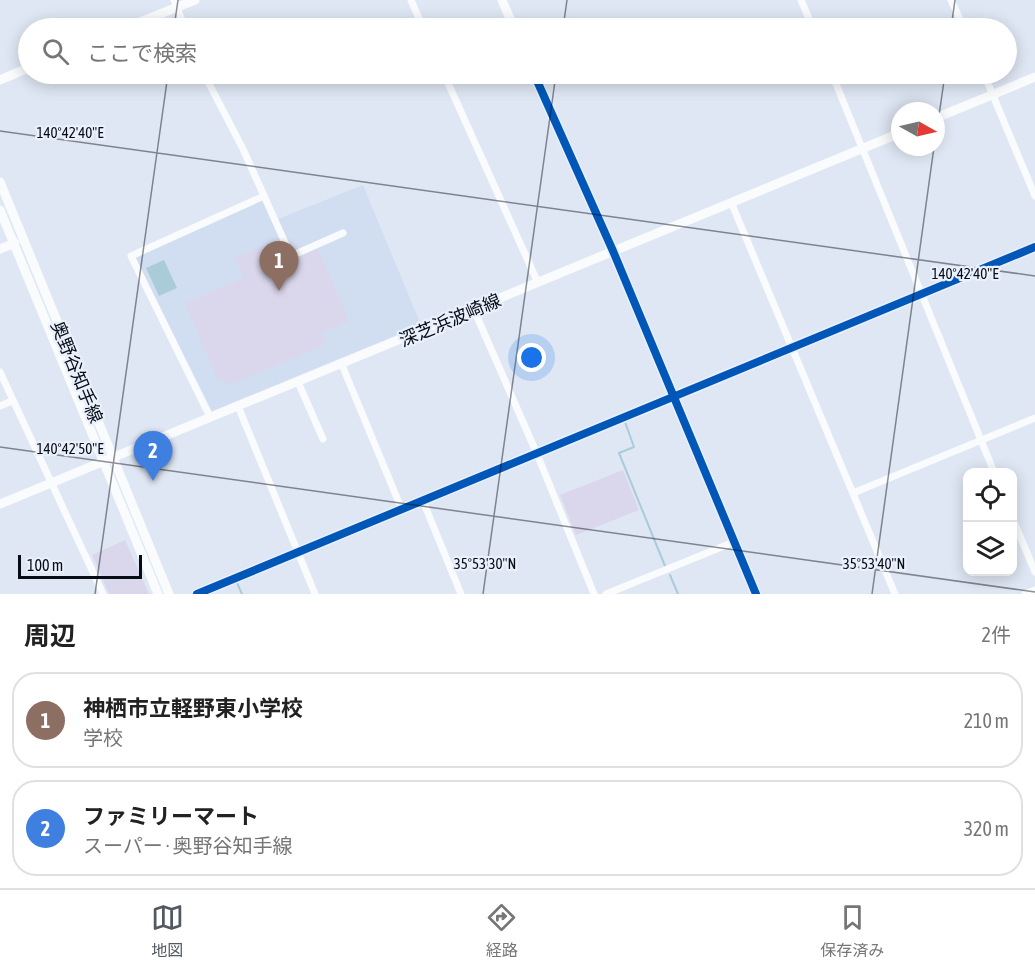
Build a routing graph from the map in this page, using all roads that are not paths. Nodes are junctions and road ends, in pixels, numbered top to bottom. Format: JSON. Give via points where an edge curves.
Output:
{"nodes":[{"id":1,"x":195,"y":0,"type":"edge"},
{"id":2,"x":411,"y":0,"type":"edge"},
{"id":3,"x":502,"y":0,"type":"edge"},
{"id":4,"x":801,"y":0,"type":"edge"},
{"id":5,"x":951,"y":0,"type":"edge"},
{"id":6,"x":175,"y":4,"type":"edge"},
{"id":7,"x":146,"y":18,"type":"edge"},
{"id":8,"x":181,"y":18,"type":"edge"},
{"id":9,"x":419,"y":18,"type":"edge"},
{"id":10,"x":510,"y":18,"type":"edge"},
{"id":11,"x":809,"y":18,"type":"edge"},
{"id":12,"x":959,"y":18,"type":"edge"},
{"id":13,"x":18,"y":72,"type":"edge"},
{"id":14,"x":1035,"y":78,"type":"edge"},
{"id":15,"x":0,"y":80,"type":"edge"},
{"id":16,"x":209,"y":84,"type":"edge"},
{"id":17,"x":448,"y":84,"type":"edge"},
{"id":18,"x":538,"y":84,"type":"edge"},
{"id":19,"x":836,"y":84,"type":"edge"},
{"id":20,"x":988,"y":84,"type":"edge"},
{"id":21,"x":993,"y":94,"type":"junction"},
{"id":22,"x":945,"y":114,"type":"edge"},
{"id":23,"x":891,"y":137,"type":"edge"},
{"id":24,"x":863,"y":148,"type":"junction"},
{"id":25,"x":0,"y":182,"type":"edge"},
{"id":26,"x":264,"y":196,"type":"junction"},
{"id":27,"x":1035,"y":196,"type":"edge"},
{"id":28,"x":731,"y":202,"type":"junction"},
{"id":29,"x":0,"y":210,"type":"edge"},
{"id":30,"x":343,"y":233,"type":"dead end"},
{"id":31,"x":15,"y":243,"type":"junction"},
{"id":32,"x":1035,"y":247,"type":"edge"},
{"id":33,"x":0,"y":249,"type":"edge"},
{"id":34,"x":613,"y":251,"type":"junction"},
{"id":35,"x":538,"y":283,"type":"junction"},
{"id":36,"x":920,"y":294,"type":"junction"},
{"id":37,"x":474,"y":310,"type":"junction"},
{"id":38,"x":793,"y":347,"type":"junction"},
{"id":39,"x":342,"y":365,"type":"junction"},
{"id":40,"x":0,"y":372,"type":"edge"},
{"id":41,"x":298,"y":382,"type":"junction"},
{"id":42,"x":672,"y":398,"type":"junction"},
{"id":43,"x":12,"y":401,"type":"junction"},
{"id":44,"x":0,"y":406,"type":"edge"},
{"id":45,"x":238,"y":406,"type":"junction"},
{"id":46,"x":210,"y":417,"type":"junction"},
{"id":47,"x":1035,"y":418,"type":"edge"},
{"id":48,"x":323,"y":439,"type":"dead end"},
{"id":49,"x":981,"y":440,"type":"junction"},
{"id":50,"x":537,"y":454,"type":"junction"},
{"id":51,"x":107,"y":458,"type":"junction"},
{"id":52,"x":992,"y":468,"type":"edge"},
{"id":53,"x":52,"y":481,"type":"junction"},
{"id":54,"x":853,"y":493,"type":"junction"},
{"id":55,"x":423,"y":501,"type":"junction"},
{"id":56,"x":0,"y":504,"type":"edge"},
{"id":57,"x":402,"y":510,"type":"junction"},
{"id":58,"x":1014,"y":522,"type":"edge"},
{"id":59,"x":734,"y":542,"type":"junction"},
{"id":60,"x":298,"y":553,"type":"junction"},
{"id":61,"x":1035,"y":572,"type":"edge"},
{"id":62,"x":103,"y":594,"type":"edge"},
{"id":63,"x":158,"y":594,"type":"edge"},
{"id":64,"x":169,"y":594,"type":"edge"},
{"id":65,"x":197,"y":594,"type":"edge"},
{"id":66,"x":315,"y":594,"type":"edge"},
{"id":67,"x":461,"y":594,"type":"edge"},
{"id":68,"x":594,"y":594,"type":"edge"},
{"id":69,"x":606,"y":594,"type":"edge"},
{"id":70,"x":756,"y":594,"type":"edge"},
{"id":71,"x":895,"y":594,"type":"edge"}],
"edges":[{"from":1,"to":6,"type":"main road"},
{"from":2,"to":9,"type":"street"},
{"from":3,"to":10,"type":"main road"},
{"from":4,"to":11,"type":"street"},
{"from":5,"to":12,"type":"street"},
{"from":6,"to":7,"type":"main road"},
{"from":6,"to":8,"type":"street"},
{"from":13,"to":15,"type":"main road"},
{"from":14,"to":21,"type":"main road"},
{"from":16,"to":26,"type":"street"},
{"from":17,"to":35,"type":"street"},
{"from":18,"to":34,"type":"main road"},
{"from":19,"to":24,"type":"street"},
{"from":20,"to":21,"type":"street"},
{"from":21,"to":22,"type":"main road"},
{"from":21,"to":27,"type":"street"},
{"from":23,"to":24,"type":"main road","name":"深芝浜波崎線"},
{"from":24,"to":28,"type":"main road","name":"深芝浜波崎線"},
{"from":24,"to":36,"type":"street"},
{"from":25,"to":51,"type":"main road","name":"奥野谷知手線"},
{"from":26,"to":30,"type":"street","via":[[291,256]]},
{"from":26,"to":46,"type":"street","via":[[131,256]]},
{"from":28,"to":34,"type":"main road","name":"深芝浜波崎線"},
{"from":28,"to":38,"type":"street"},
{"from":29,"to":31,"type":"main road","name":"奥野谷知手線"},
{"from":31,"to":33,"type":"main road"},
{"from":31,"to":51,"type":"main road","name":"奥野谷知手線"},
{"from":32,"to":36,"type":"street"},
{"from":34,"to":35,"type":"main road","name":"深芝浜波崎線"},
{"from":34,"to":42,"type":"main road"},
{"from":35,"to":37,"type":"main road","name":"深芝浜波崎線"},
{"from":36,"to":38,"type":"street"},
{"from":36,"to":49,"type":"street"},
{"from":37,"to":39,"type":"main road","name":"深芝浜波崎線"},
{"from":37,"to":50,"type":"street"},
{"from":38,"to":42,"type":"street"},
{"from":38,"to":54,"type":"street"},
{"from":39,"to":41,"type":"main road","name":"深芝浜波崎線"},
{"from":39,"to":57,"type":"street"},
{"from":40,"to":43,"type":"street"},
{"from":41,"to":45,"type":"main road","name":"深芝浜波崎線"},
{"from":41,"to":48,"type":"street"},
{"from":42,"to":50,"type":"street"},
{"from":42,"to":59,"type":"main road"},
{"from":43,"to":44,"type":"street"},
{"from":43,"to":53,"type":"street"},
{"from":45,"to":46,"type":"main road","name":"深芝浜波崎線"},
{"from":45,"to":60,"type":"street"},
{"from":46,"to":51,"type":"main road","name":"深芝浜波崎線"},
{"from":47,"to":49,"type":"street"},
{"from":49,"to":52,"type":"street"},
{"from":49,"to":54,"type":"street"},
{"from":50,"to":55,"type":"street"},
{"from":50,"to":68,"type":"street"},
{"from":51,"to":53,"type":"main road","name":"深芝浜波崎線"},
{"from":51,"to":63,"type":"main road","name":"奥野谷知手線"},
{"from":51,"to":64,"type":"main road","name":"奥野谷知手線"},
{"from":53,"to":56,"type":"main road","name":"深芝浜波崎線"},
{"from":53,"to":62,"type":"street"},
{"from":54,"to":71,"type":"street"},
{"from":55,"to":57,"type":"street"},
{"from":55,"to":67,"type":"street"},
{"from":57,"to":60,"type":"street"},
{"from":58,"to":61,"type":"street"},
{"from":59,"to":69,"type":"street"},
{"from":59,"to":70,"type":"main road"},
{"from":60,"to":65,"type":"street"},
{"from":60,"to":66,"type":"street"}]}
